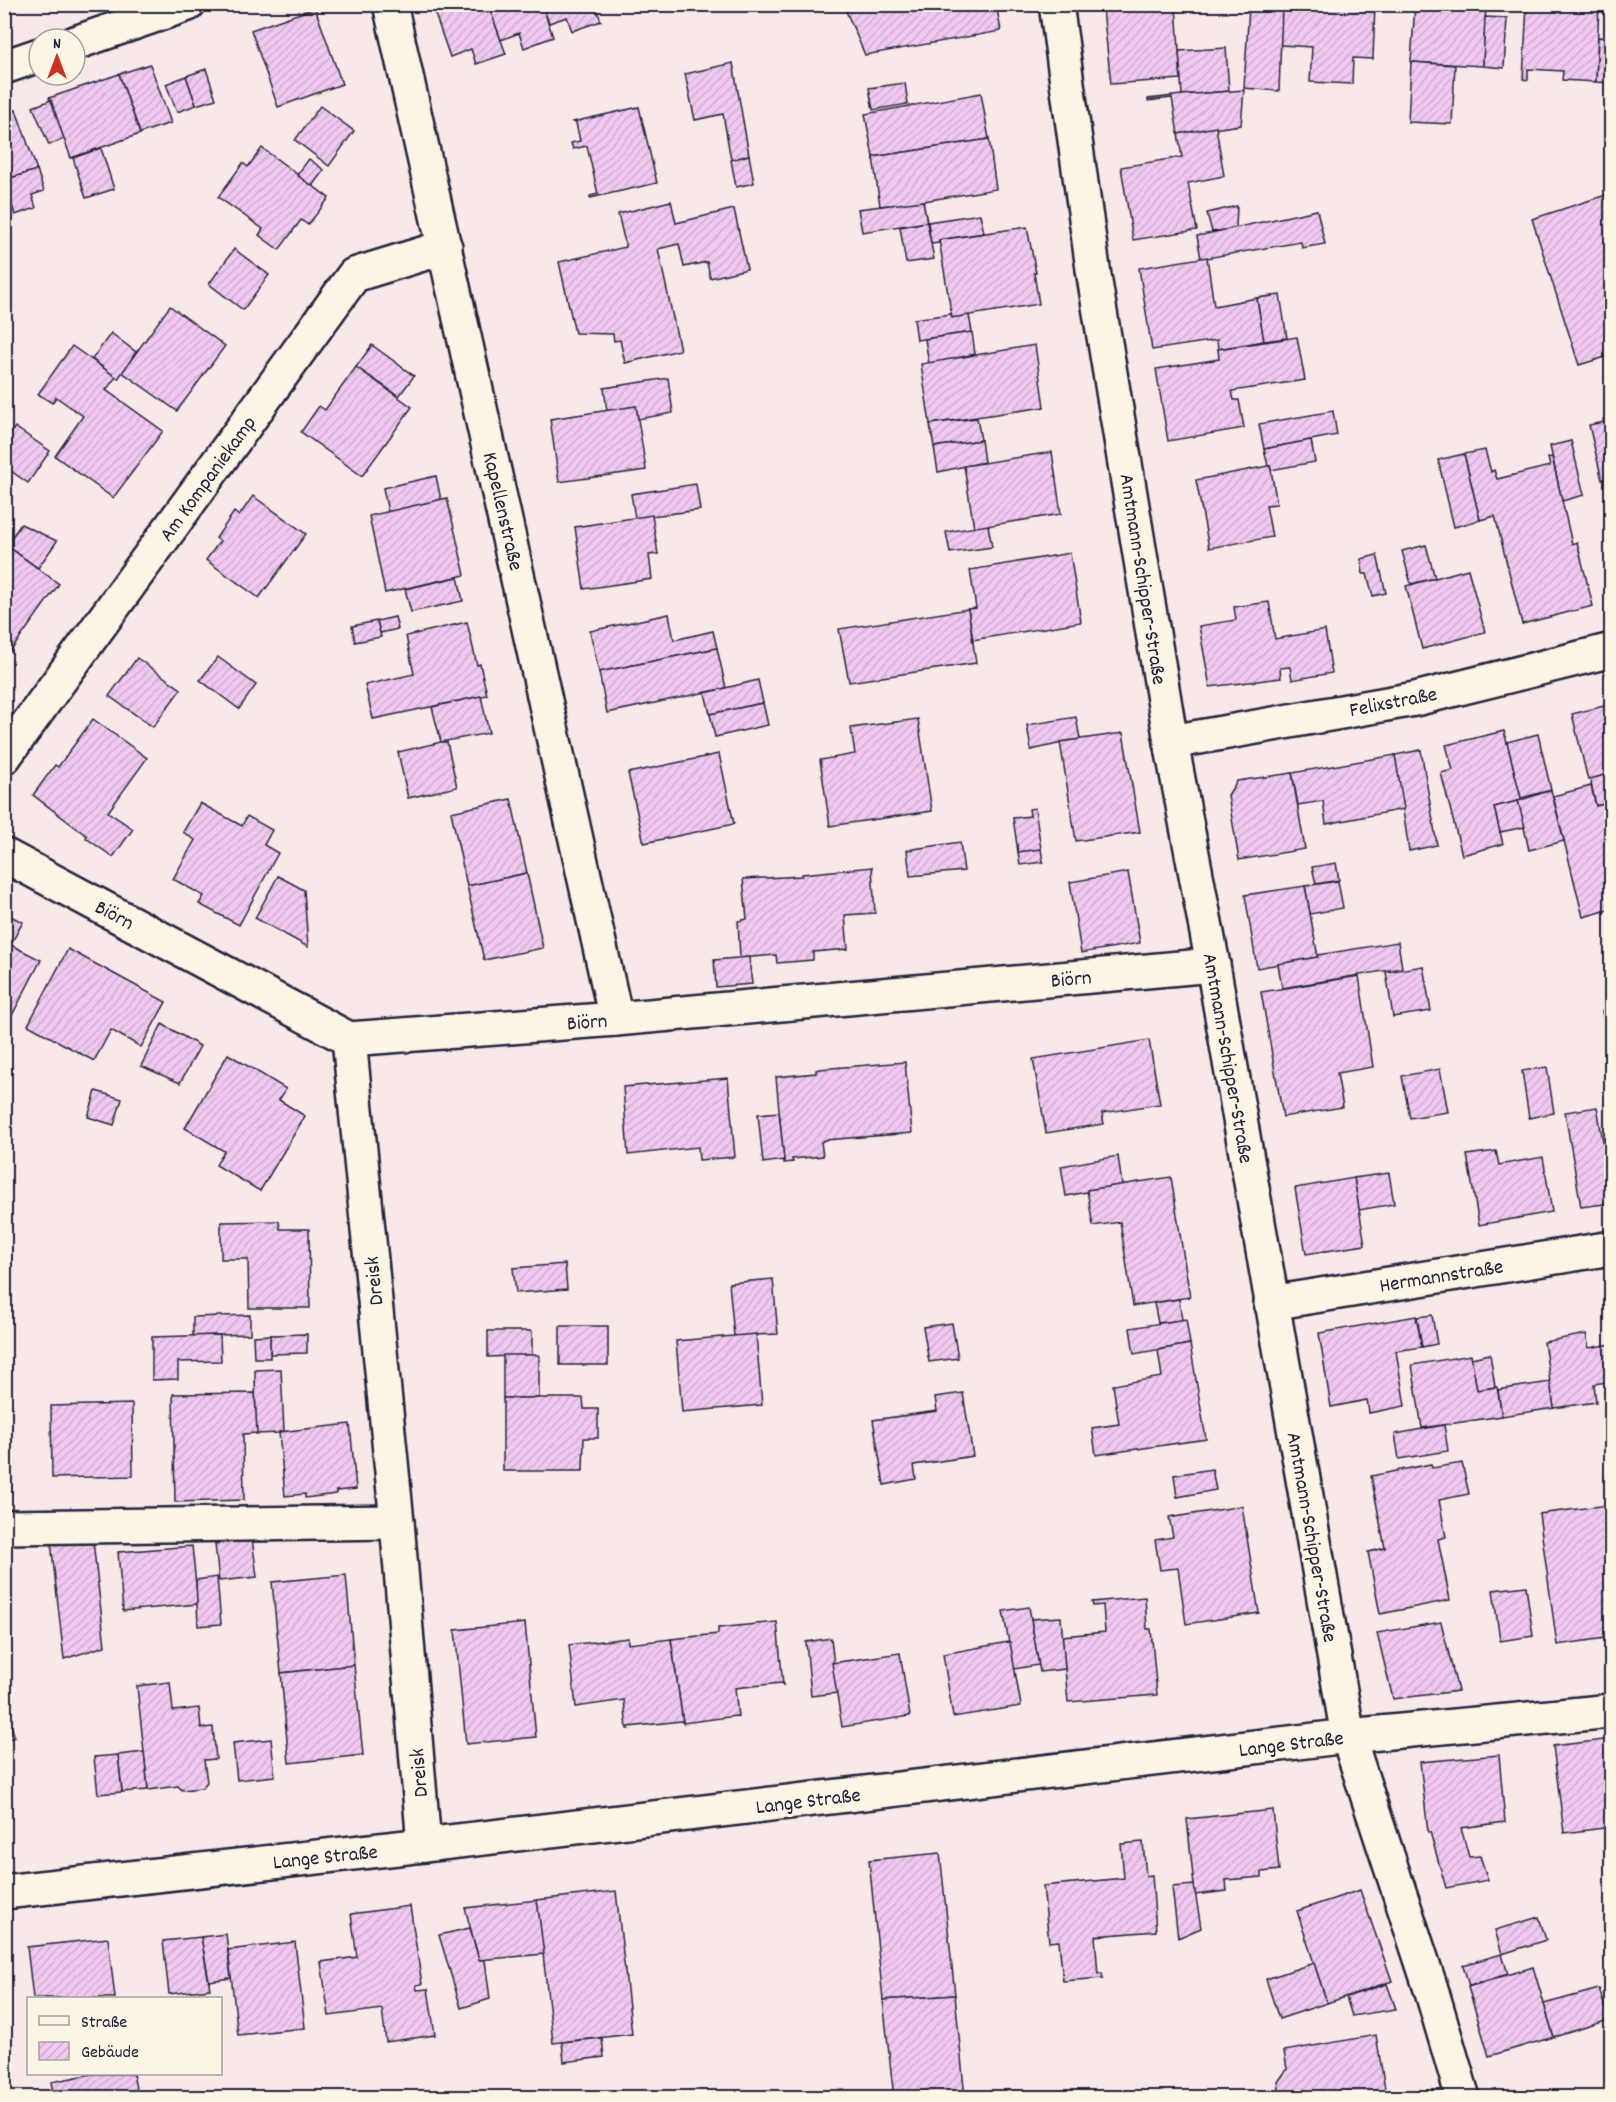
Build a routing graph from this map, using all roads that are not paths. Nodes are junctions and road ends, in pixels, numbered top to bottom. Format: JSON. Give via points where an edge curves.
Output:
{"nodes":[{"id":1,"x":188,"y":4,"type":"edge"},
{"id":2,"x":390,"y":4,"type":"edge"},
{"id":3,"x":1056,"y":4,"type":"edge"},
{"id":4,"x":87,"y":39,"type":"edge"},
{"id":5,"x":27,"y":59,"type":"edge"},
{"id":6,"x":4,"y":67,"type":"edge"},
{"id":7,"x":445,"y":247,"type":"junction"},
{"id":8,"x":1611,"y":650,"type":"edge"},
{"id":9,"x":1171,"y":742,"type":"junction"},
{"id":10,"x":4,"y":757,"type":"edge"},
{"id":11,"x":4,"y":855,"type":"edge"},
{"id":12,"x":1214,"y":965,"type":"junction"},
{"id":13,"x":616,"y":1018,"type":"junction"},
{"id":14,"x":349,"y":1039,"type":"junction"},
{"id":15,"x":1611,"y":1248,"type":"edge"},
{"id":16,"x":1271,"y":1303,"type":"junction"},
{"id":17,"x":397,"y":1522,"type":"junction"},
{"id":18,"x":4,"y":1527,"type":"edge"},
{"id":19,"x":1611,"y":1711,"type":"edge"},
{"id":20,"x":1348,"y":1736,"type":"junction"},
{"id":21,"x":424,"y":1845,"type":"junction"},
{"id":22,"x":4,"y":1892,"type":"edge"},
{"id":23,"x":1463,"y":2097,"type":"edge"}],
"edges":[{"from":1,"to":4,"type":"street"},
{"from":2,"to":7,"type":"street","name":"Kapellenstraße"},
{"from":3,"to":9,"type":"street","name":"Amtmann-Schipper-Straße","via":[[1094,276]]},
{"from":5,"to":6,"type":"street"},
{"from":7,"to":10,"type":"street","name":"Am Kompaniekamp","via":[[354,275]]},
{"from":7,"to":13,"type":"street","name":"Kapellenstraße"},
{"from":8,"to":9,"type":"street","name":"Felixstraße","via":[[1414,699]]},
{"from":9,"to":12,"type":"street","name":"Amtmann-Schipper-Straße"},
{"from":11,"to":14,"type":"street","name":"Biörn"},
{"from":12,"to":13,"type":"street","name":"Biörn"},
{"from":12,"to":16,"type":"street","name":"Amtmann-Schipper-Straße"},
{"from":13,"to":14,"type":"street","name":"Biörn"},
{"from":14,"to":17,"type":"street","name":"Dreisk"},
{"from":15,"to":16,"type":"street","name":"Hermannstraße"},
{"from":16,"to":20,"type":"street","name":"Amtmann-Schipper-Straße"},
{"from":17,"to":18,"type":"street"},
{"from":17,"to":21,"type":"street","name":"Dreisk"},
{"from":19,"to":20,"type":"street","name":"Lange Straße"},
{"from":20,"to":21,"type":"street","name":"Lange Straße"},
{"from":20,"to":23,"type":"street","name":"Amtmann-Schipper-Straße"},
{"from":21,"to":22,"type":"street","name":"Lange Straße"}]}
